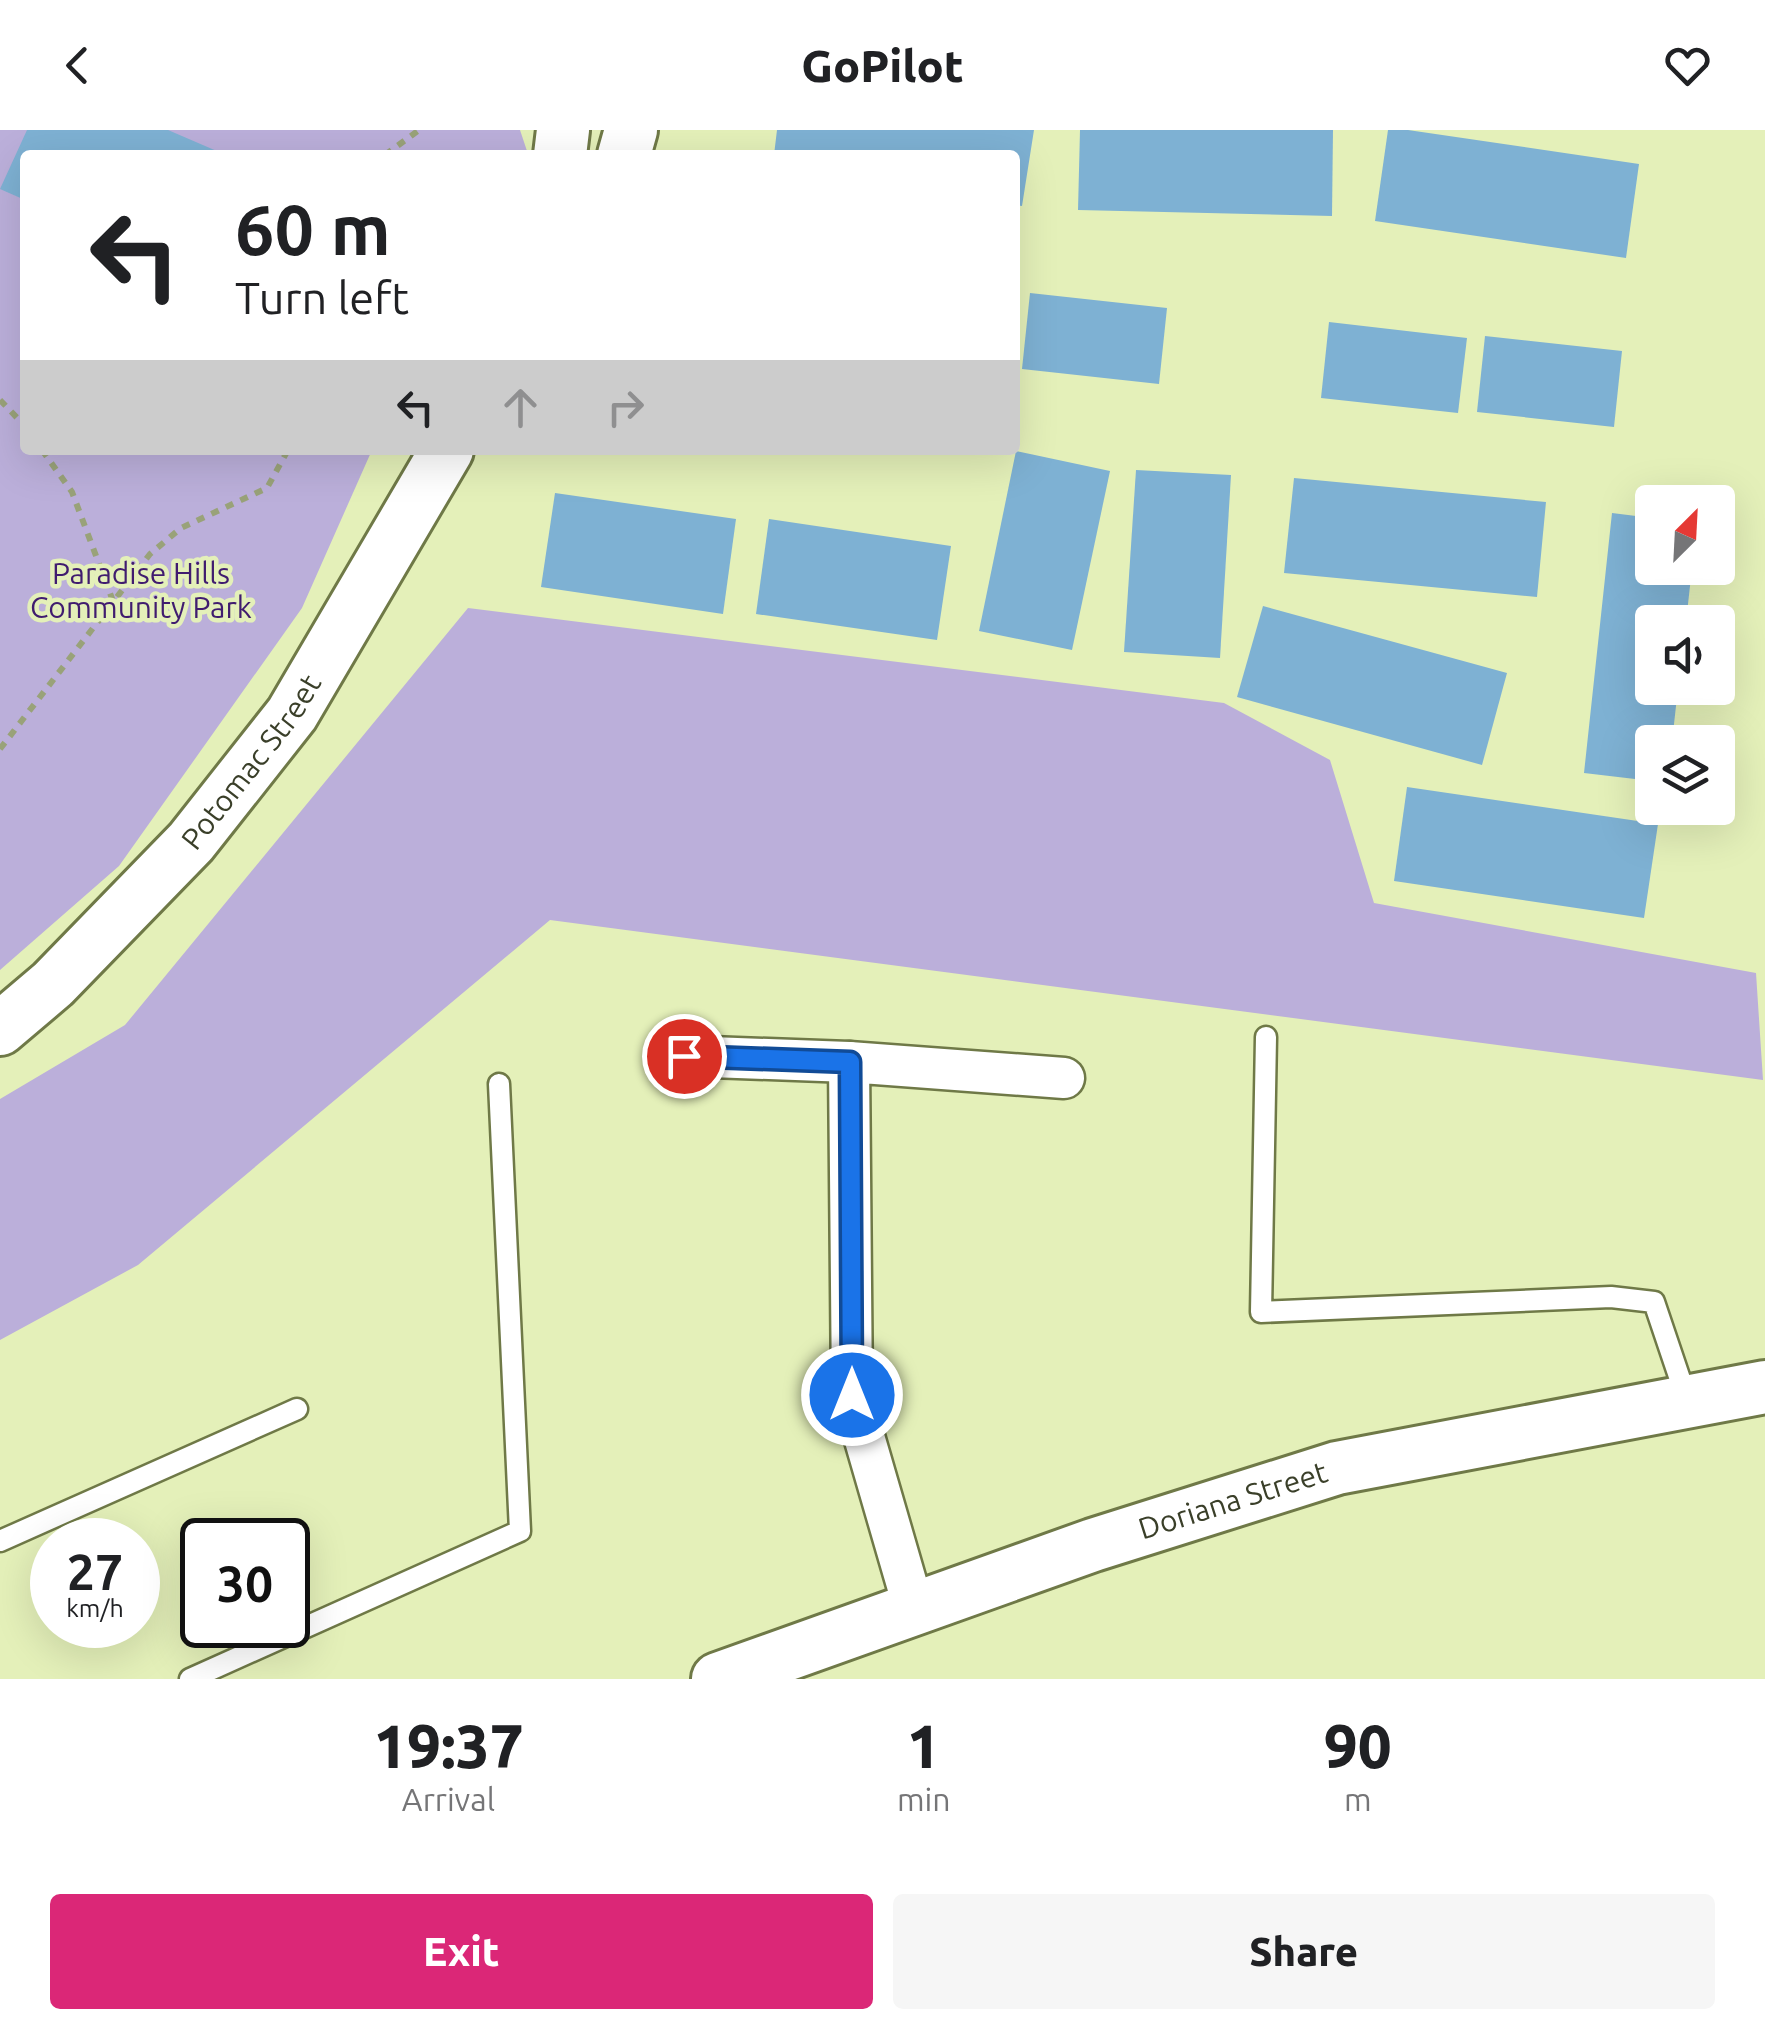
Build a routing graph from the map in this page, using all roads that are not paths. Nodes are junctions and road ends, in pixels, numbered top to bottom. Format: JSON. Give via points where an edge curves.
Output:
{"nodes":[{"id":1,"x":445,"y":455,"type":"edge"},
{"id":2,"x":0,"y":1029,"type":"edge"},
{"id":3,"x":1266,"y":1037,"type":"dead end"},
{"id":4,"x":684,"y":1056,"type":"dead end"},
{"id":5,"x":850,"y":1062,"type":"junction"},
{"id":6,"x":1064,"y":1078,"type":"dead end"},
{"id":7,"x":499,"y":1084,"type":"dead end"},
{"id":8,"x":1765,"y":1386,"type":"edge"},
{"id":9,"x":1687,"y":1402,"type":"junction"},
{"id":10,"x":297,"y":1409,"type":"dead end"},
{"id":11,"x":0,"y":1541,"type":"edge"},
{"id":12,"x":914,"y":1609,"type":"junction"},
{"id":13,"x":190,"y":1679,"type":"edge"},
{"id":14,"x":718,"y":1679,"type":"edge"}],
"edges":[{"from":1,"to":2,"type":"street","name":"Potomac Street","via":[[280,728],[190,842],[53,984]]},
{"from":3,"to":9,"type":"lane","via":[[1260,1312],[1611,1297],[1654,1302]]},
{"from":4,"to":5,"type":"street"},
{"from":5,"to":6,"type":"street"},
{"from":5,"to":12,"type":"street","via":[[852,1395]]},
{"from":7,"to":13,"type":"lane","via":[[520,1530]]},
{"from":8,"to":9,"type":"street","name":"Doriana Street"},
{"from":9,"to":12,"type":"street","name":"Doriana Street","via":[[1337,1468]]},
{"from":10,"to":11,"type":"lane"},
{"from":12,"to":14,"type":"street","name":"Doriana Street"}]}
